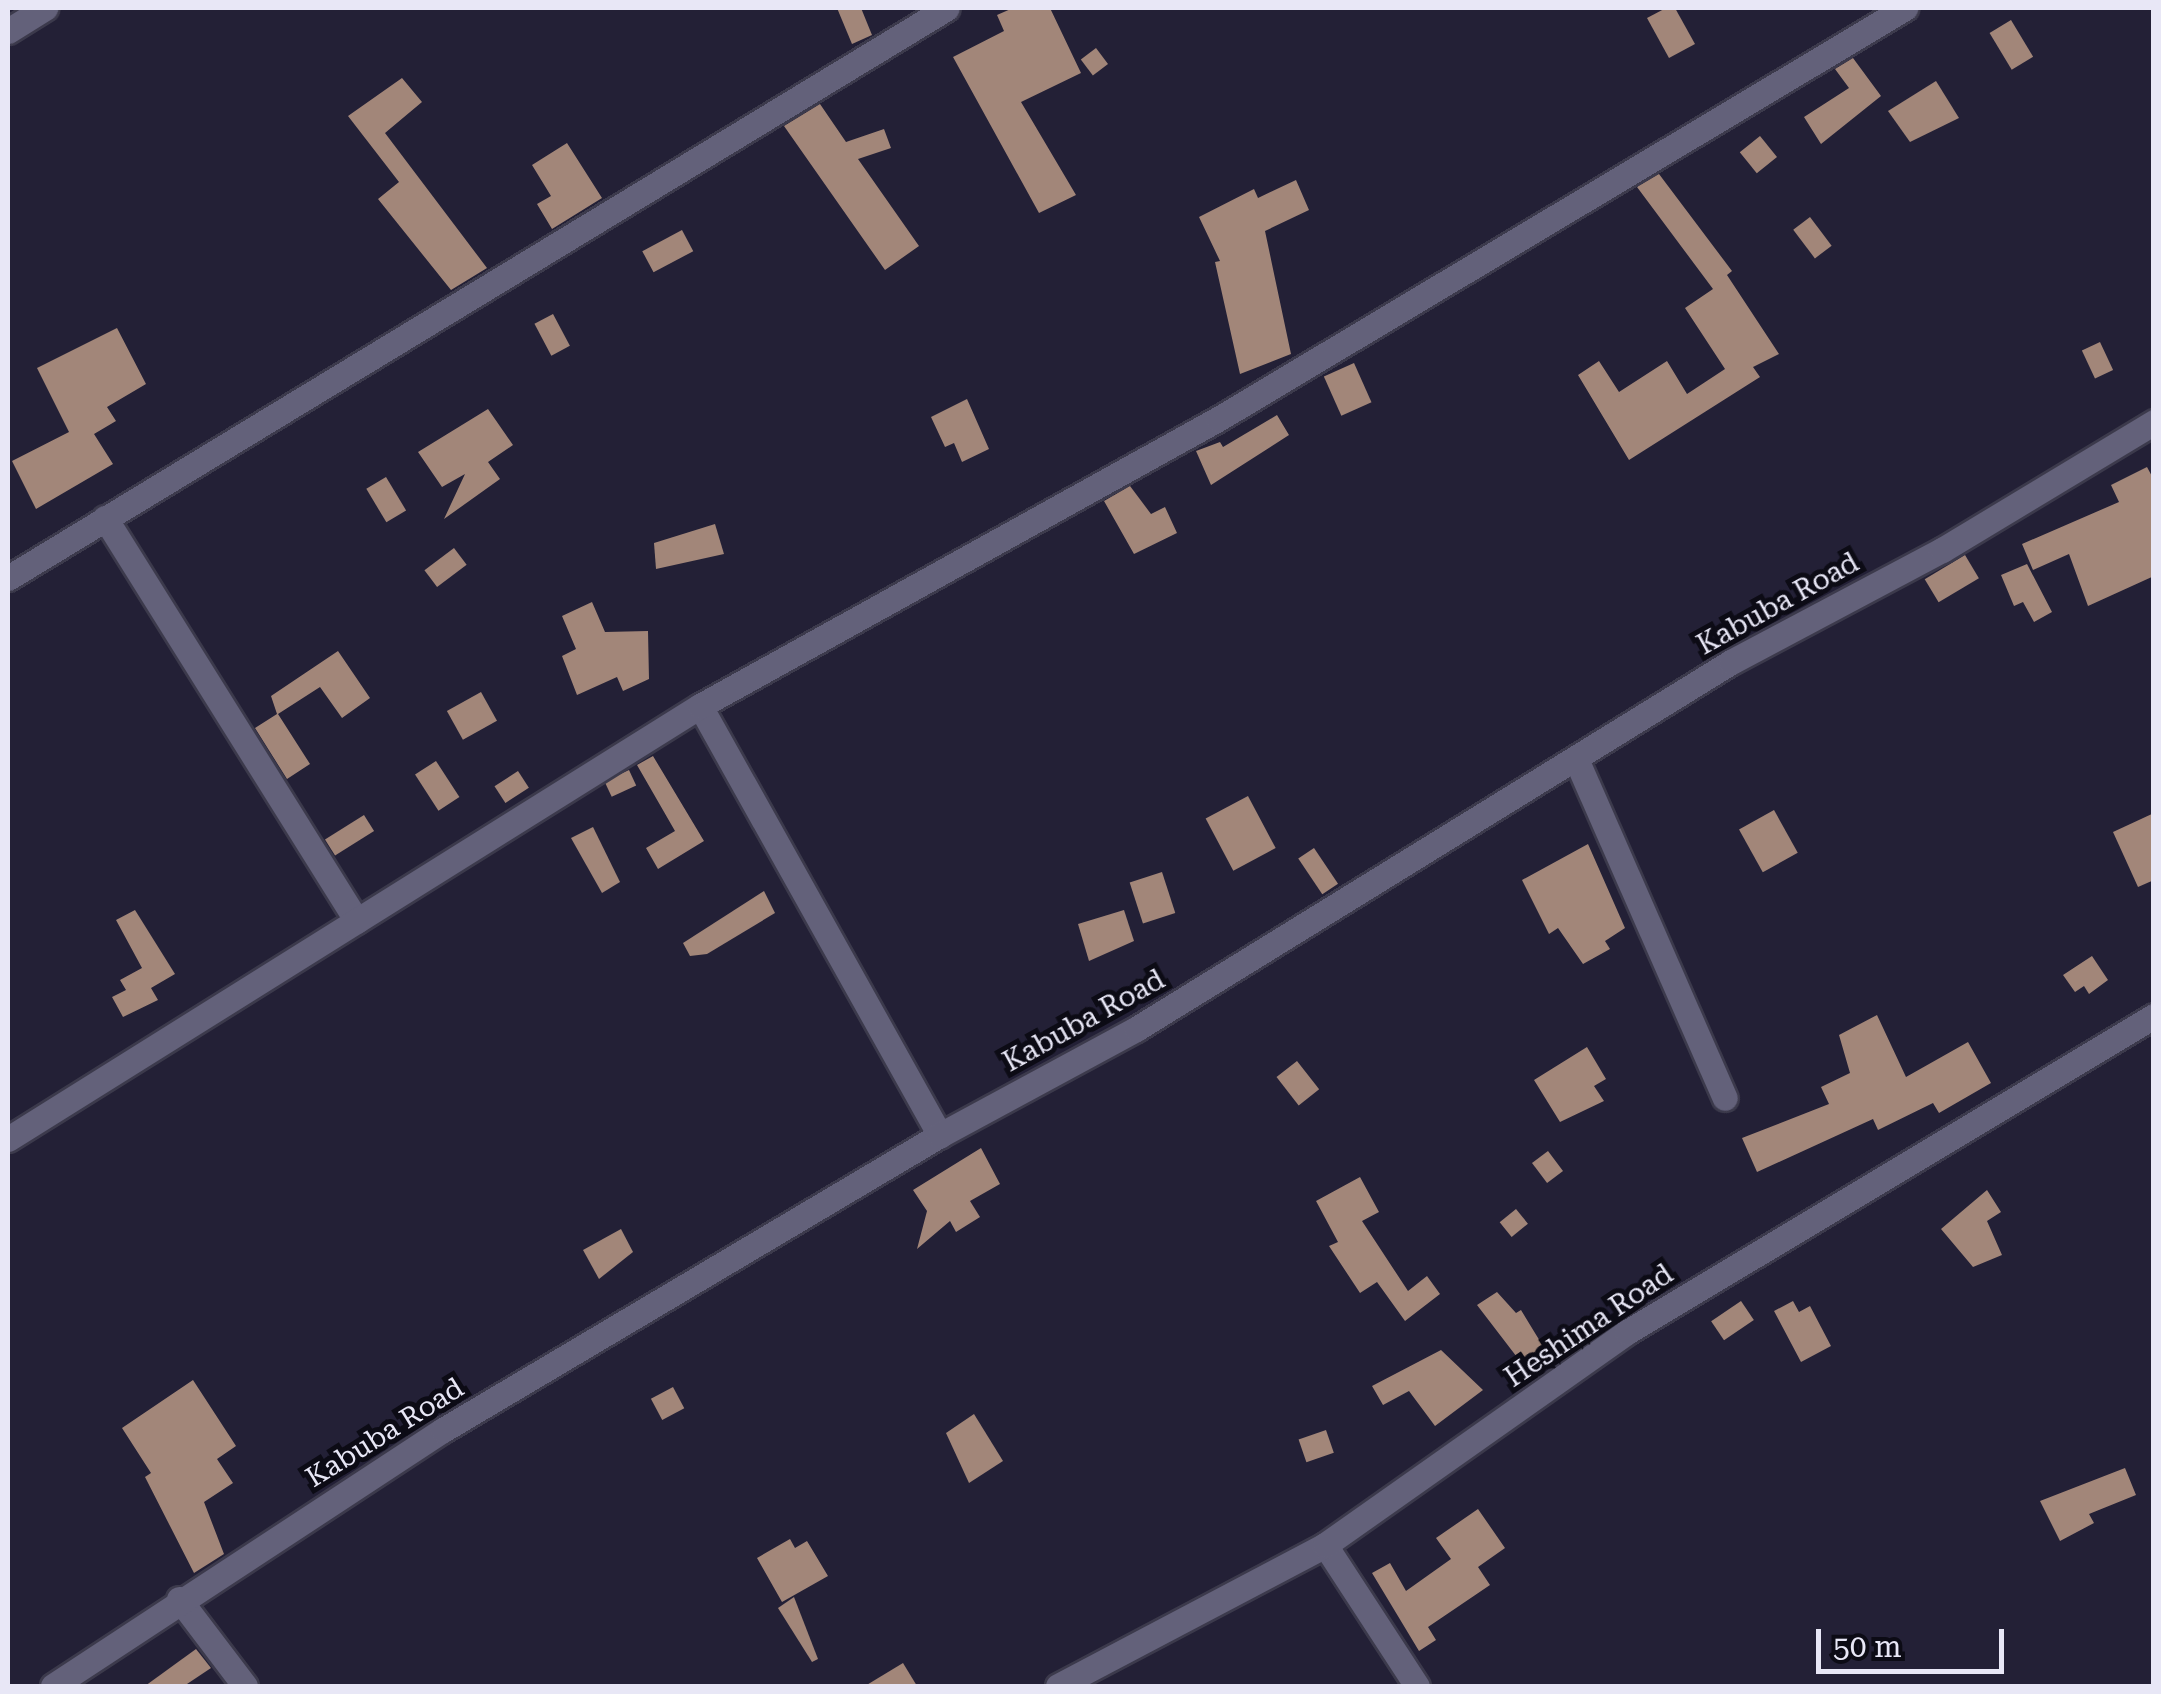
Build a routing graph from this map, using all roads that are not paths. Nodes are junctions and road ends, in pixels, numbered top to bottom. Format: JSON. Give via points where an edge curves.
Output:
{"nodes":[{"id":1,"x":46,"y":8,"type":"edge"},
{"id":2,"x":947,"y":8,"type":"edge"},
{"id":3,"x":1905,"y":8,"type":"edge"},
{"id":4,"x":8,"y":31,"type":"edge"},
{"id":5,"x":2154,"y":422,"type":"edge"},
{"id":6,"x":105,"y":518,"type":"junction"},
{"id":7,"x":8,"y":578,"type":"edge"},
{"id":8,"x":700,"y":706,"type":"junction"},
{"id":9,"x":1576,"y":759,"type":"junction"},
{"id":10,"x":358,"y":921,"type":"junction"},
{"id":11,"x":2154,"y":1016,"type":"edge"},
{"id":12,"x":1725,"y":1098,"type":"dead end"},
{"id":13,"x":940,"y":1135,"type":"junction"},
{"id":14,"x":8,"y":1139,"type":"edge"},
{"id":15,"x":1325,"y":1545,"type":"junction"},
{"id":16,"x":179,"y":1599,"type":"junction"},
{"id":17,"x":53,"y":1686,"type":"edge"},
{"id":18,"x":244,"y":1686,"type":"edge"},
{"id":19,"x":1058,"y":1686,"type":"edge"},
{"id":20,"x":1417,"y":1686,"type":"edge"}],
"edges":[{"from":1,"to":4,"type":"street"},
{"from":2,"to":6,"type":"street"},
{"from":3,"to":8,"type":"street","via":[[1218,419]]},
{"from":5,"to":9,"type":"street","name":"Kabuba Road","via":[[1942,550],[1731,662]]},
{"from":6,"to":7,"type":"street"},
{"from":6,"to":10,"type":"street"},
{"from":8,"to":10,"type":"street"},
{"from":8,"to":13,"type":"street"},
{"from":9,"to":12,"type":"street"},
{"from":9,"to":13,"type":"street","name":"Kabuba Road","via":[[1136,1029]]},
{"from":10,"to":14,"type":"street"},
{"from":11,"to":15,"type":"street","name":"Heshima Road","via":[[1628,1332]]},
{"from":13,"to":16,"type":"street","name":"Kabuba Road","via":[[443,1430]]},
{"from":15,"to":19,"type":"street","name":"Heshima Road"},
{"from":15,"to":20,"type":"street"},
{"from":16,"to":17,"type":"street","name":"Kabuba Road"},
{"from":16,"to":18,"type":"street"}]}
